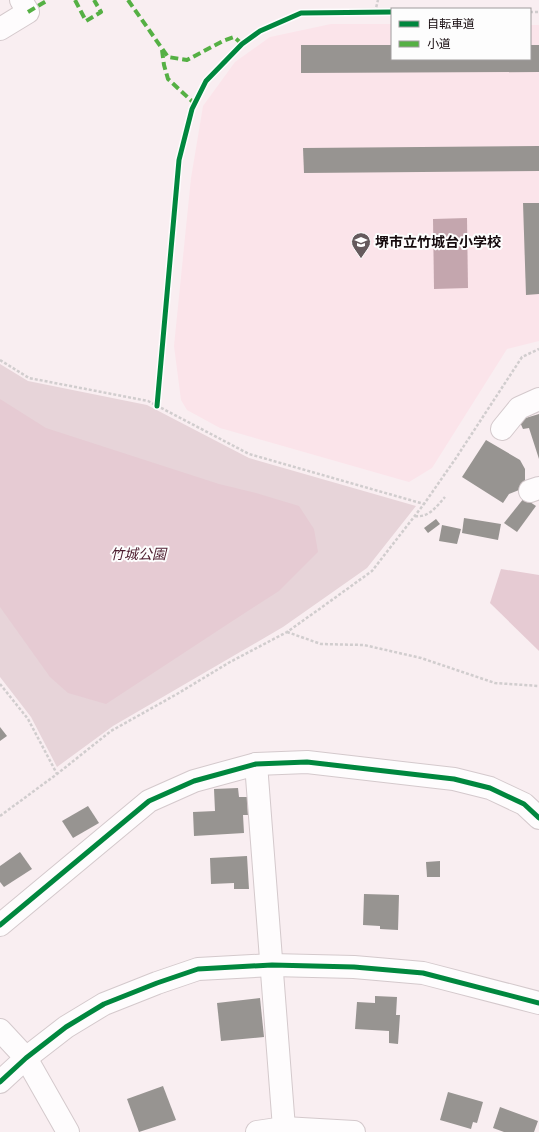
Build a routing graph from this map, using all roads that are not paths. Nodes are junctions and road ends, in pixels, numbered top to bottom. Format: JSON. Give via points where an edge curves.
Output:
{"nodes":[{"id":1,"x":21,"y":0,"type":"edge"},
{"id":2,"x":0,"y":29,"type":"edge"},
{"id":3,"x":539,"y":399,"type":"edge"},
{"id":4,"x":502,"y":429,"type":"dead end"},
{"id":5,"x":256,"y":764,"type":"junction"},
{"id":6,"x":539,"y":818,"type":"edge"},
{"id":7,"x":0,"y":925,"type":"edge"},
{"id":8,"x":272,"y":965,"type":"junction"},
{"id":9,"x":539,"y":1003,"type":"edge"},
{"id":10,"x":0,"y":1030,"type":"edge"},
{"id":11,"x":26,"y":1058,"type":"junction"},
{"id":12,"x":0,"y":1082,"type":"edge"},
{"id":13,"x":284,"y":1128,"type":"junction"},
{"id":14,"x":68,"y":1132,"type":"edge"},
{"id":15,"x":257,"y":1132,"type":"edge"},
{"id":16,"x":354,"y":1132,"type":"edge"}],
"edges":[{"from":1,"to":2,"type":"street","via":[[28,12]]},
{"from":3,"to":4,"type":"street","via":[[519,408]]},
{"from":5,"to":6,"type":"street","via":[[307,762],[454,779],[490,788],[524,804]]},
{"from":5,"to":7,"type":"street","via":[[194,781],[149,801]]},
{"from":5,"to":8,"type":"street"},
{"from":8,"to":9,"type":"street","via":[[354,967],[423,974]]},
{"from":8,"to":11,"type":"street","via":[[198,969],[157,983],[104,1004],[66,1027]]},
{"from":8,"to":13,"type":"street"},
{"from":10,"to":11,"type":"street"},
{"from":11,"to":12,"type":"street"},
{"from":11,"to":14,"type":"street"},
{"from":13,"to":15,"type":"street"},
{"from":13,"to":16,"type":"street"}]}
